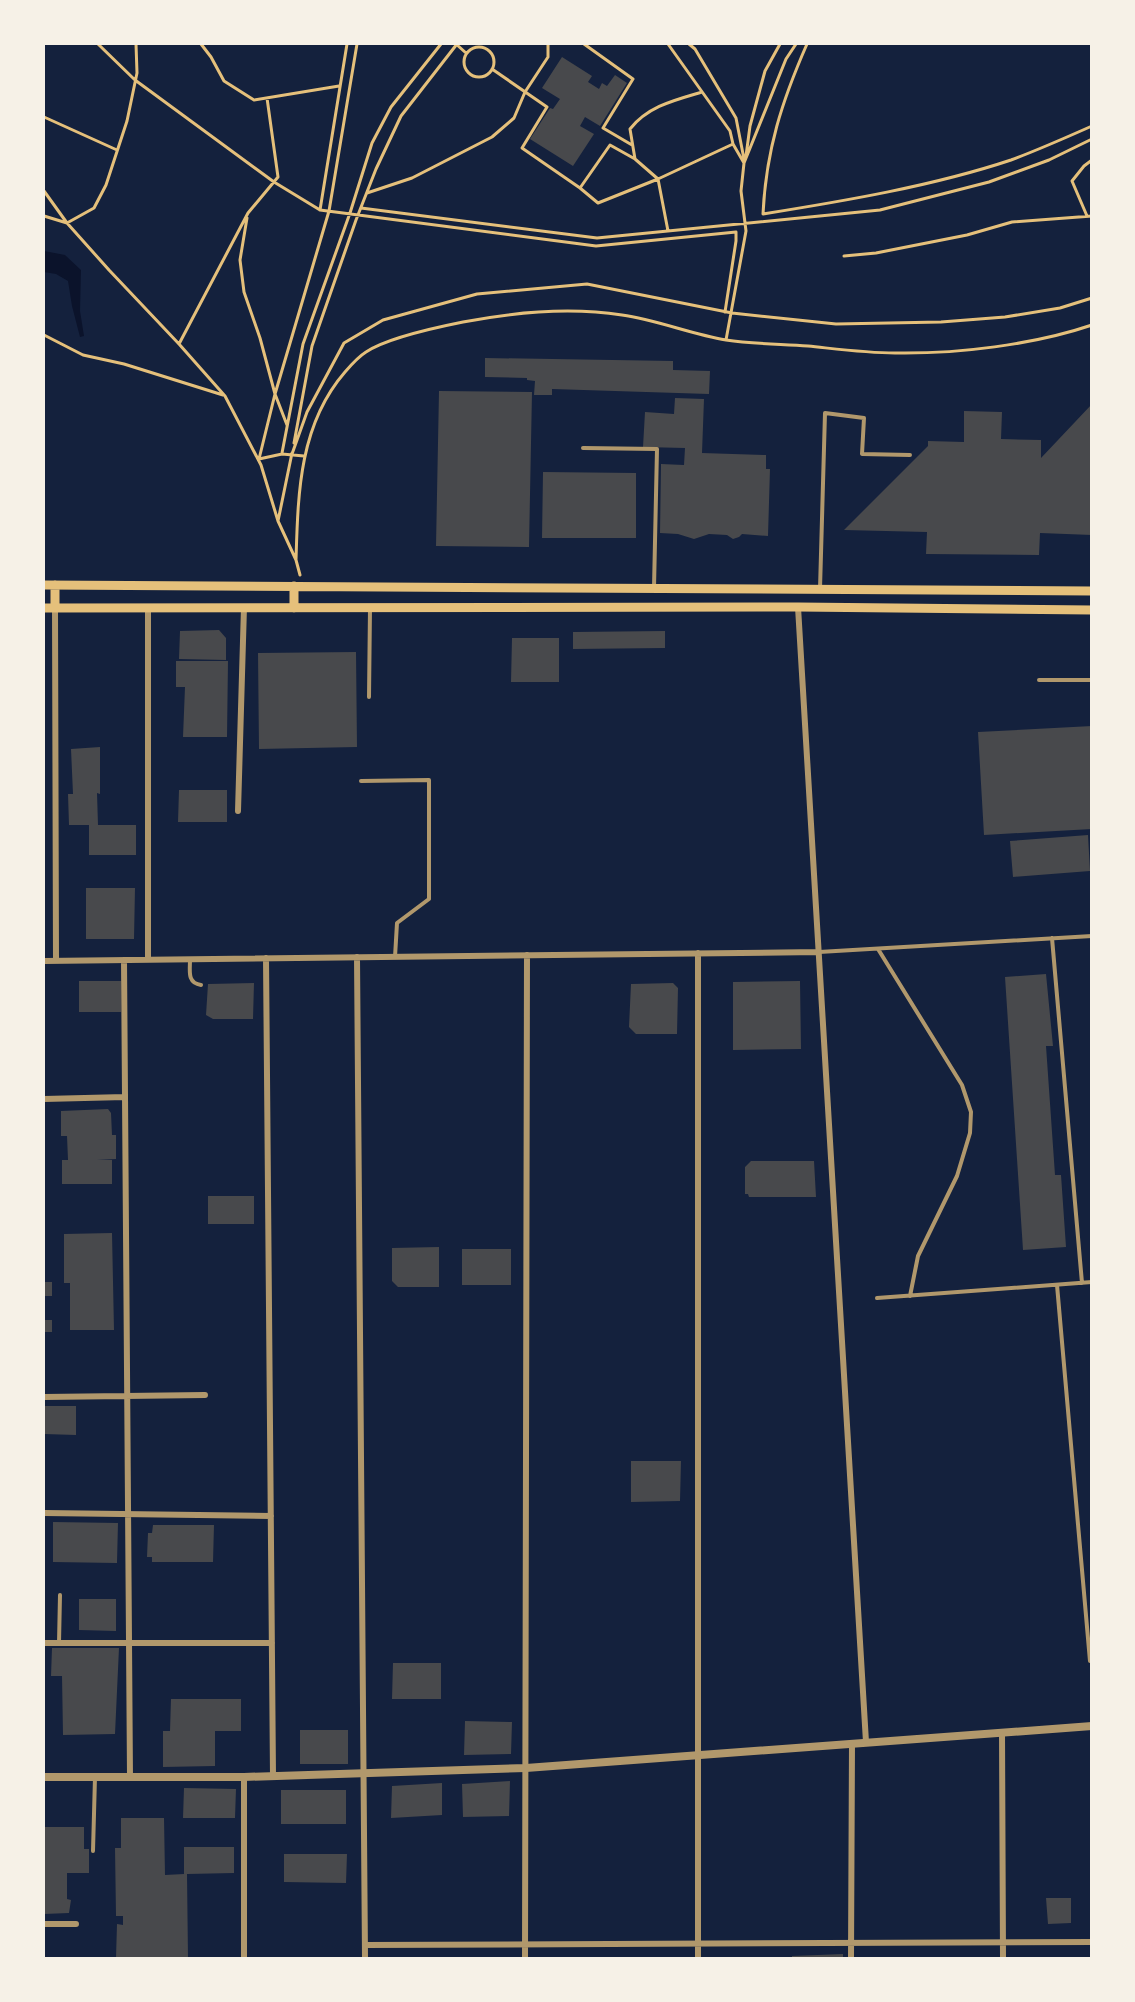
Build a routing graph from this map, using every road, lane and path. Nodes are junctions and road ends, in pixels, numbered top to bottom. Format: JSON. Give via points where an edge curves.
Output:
{"nodes":[{"id":1,"x":98,"y":44,"type":"edge"},
{"id":2,"x":136,"y":44,"type":"edge"},
{"id":3,"x":201,"y":44,"type":"edge"},
{"id":4,"x":347,"y":44,"type":"edge"},
{"id":5,"x":357,"y":44,"type":"edge"},
{"id":6,"x":441,"y":44,"type":"edge"},
{"id":7,"x":457,"y":44,"type":"edge"},
{"id":8,"x":548,"y":44,"type":"edge"},
{"id":9,"x":584,"y":44,"type":"edge"},
{"id":10,"x":668,"y":44,"type":"edge"},
{"id":11,"x":689,"y":44,"type":"edge"},
{"id":12,"x":780,"y":44,"type":"edge"},
{"id":13,"x":796,"y":44,"type":"edge"},
{"id":14,"x":807,"y":44,"type":"edge"},
{"id":15,"x":467,"y":53,"type":"junction"},
{"id":16,"x":492,"y":69,"type":"junction"},
{"id":17,"x":135,"y":80,"type":"junction"},
{"id":18,"x":340,"y":86,"type":"junction"},
{"id":19,"x":525,"y":92,"type":"junction"},
{"id":20,"x":702,"y":92,"type":"junction"},
{"id":21,"x":267,"y":98,"type":"junction"},
{"id":22,"x":44,"y":117,"type":"edge"},
{"id":23,"x":1092,"y":126,"type":"edge"},
{"id":24,"x":1092,"y":139,"type":"edge"},
{"id":25,"x":734,"y":144,"type":"junction"},
{"id":26,"x":632,"y":145,"type":"junction"},
{"id":27,"x":117,"y":150,"type":"junction"},
{"id":28,"x":635,"y":159,"type":"junction"},
{"id":29,"x":1092,"y":160,"type":"edge"},
{"id":30,"x":744,"y":164,"type":"junction"},
{"id":31,"x":658,"y":179,"type":"junction"},
{"id":32,"x":274,"y":182,"type":"junction"},
{"id":33,"x":580,"y":188,"type":"junction"},
{"id":34,"x":44,"y":191,"type":"edge"},
{"id":35,"x":367,"y":193,"type":"junction"},
{"id":36,"x":361,"y":208,"type":"junction"},
{"id":37,"x":320,"y":210,"type":"junction"},
{"id":38,"x":328,"y":211,"type":"junction"},
{"id":39,"x":248,"y":213,"type":"junction"},
{"id":40,"x":350,"y":213,"type":"junction"},
{"id":41,"x":358,"y":214,"type":"junction"},
{"id":42,"x":44,"y":216,"type":"edge"},
{"id":43,"x":1090,"y":216,"type":"edge"},
{"id":44,"x":68,"y":223,"type":"junction"},
{"id":45,"x":745,"y":224,"type":"junction"},
{"id":46,"x":668,"y":231,"type":"junction"},
{"id":47,"x":844,"y":256,"type":"dead end"},
{"id":48,"x":1092,"y":298,"type":"edge"},
{"id":49,"x":725,"y":312,"type":"junction"},
{"id":50,"x":732,"y":313,"type":"junction"},
{"id":51,"x":1092,"y":325,"type":"edge"},
{"id":52,"x":44,"y":335,"type":"edge"},
{"id":53,"x":726,"y":340,"type":"junction"},
{"id":54,"x":179,"y":344,"type":"junction"},
{"id":55,"x":275,"y":394,"type":"junction"},
{"id":56,"x":225,"y":396,"type":"junction"},
{"id":57,"x":287,"y":426,"type":"junction"},
{"id":58,"x":583,"y":448,"type":"dead end"},
{"id":59,"x":282,"y":454,"type":"junction"},
{"id":60,"x":292,"y":454,"type":"junction"},
{"id":61,"x":910,"y":455,"type":"dead end"},
{"id":62,"x":304,"y":456,"type":"junction"},
{"id":63,"x":259,"y":459,"type":"junction"},
{"id":64,"x":278,"y":521,"type":"junction"},
{"id":65,"x":296,"y":560,"type":"junction"},
{"id":66,"x":44,"y":585,"type":"edge"},
{"id":67,"x":55,"y":585,"type":"junction"},
{"id":68,"x":298,"y":586,"type":"junction"},
{"id":69,"x":654,"y":589,"type":"junction"},
{"id":70,"x":798,"y":590,"type":"junction"},
{"id":71,"x":820,"y":590,"type":"junction"},
{"id":72,"x":1092,"y":591,"type":"edge"},
{"id":73,"x":798,"y":607,"type":"junction"},
{"id":74,"x":44,"y":608,"type":"edge"},
{"id":75,"x":55,"y":608,"type":"junction"},
{"id":76,"x":148,"y":608,"type":"junction"},
{"id":77,"x":244,"y":608,"type":"junction"},
{"id":78,"x":294,"y":608,"type":"junction"},
{"id":79,"x":370,"y":608,"type":"junction"},
{"id":80,"x":1092,"y":610,"type":"edge"},
{"id":81,"x":1039,"y":680,"type":"dead end"},
{"id":82,"x":1092,"y":680,"type":"edge"},
{"id":83,"x":369,"y":697,"type":"dead end"},
{"id":84,"x":360,"y":781,"type":"dead end"},
{"id":85,"x":238,"y":811,"type":"dead end"},
{"id":86,"x":1092,"y":936,"type":"edge"},
{"id":87,"x":1052,"y":938,"type":"junction"},
{"id":88,"x":878,"y":949,"type":"junction"},
{"id":89,"x":819,"y":952,"type":"junction"},
{"id":90,"x":698,"y":953,"type":"junction"},
{"id":91,"x":527,"y":955,"type":"junction"},
{"id":92,"x":357,"y":957,"type":"junction"},
{"id":93,"x":395,"y":957,"type":"junction"},
{"id":94,"x":266,"y":958,"type":"junction"},
{"id":95,"x":190,"y":959,"type":"junction"},
{"id":96,"x":124,"y":960,"type":"junction"},
{"id":97,"x":148,"y":960,"type":"junction"},
{"id":98,"x":44,"y":961,"type":"edge"},
{"id":99,"x":56,"y":961,"type":"junction"},
{"id":100,"x":201,"y":985,"type":"dead end"},
{"id":101,"x":125,"y":1097,"type":"junction"},
{"id":102,"x":44,"y":1098,"type":"edge"},
{"id":103,"x":1092,"y":1282,"type":"edge"},
{"id":104,"x":1082,"y":1283,"type":"junction"},
{"id":105,"x":1057,"y":1285,"type":"junction"},
{"id":106,"x":910,"y":1296,"type":"junction"},
{"id":107,"x":878,"y":1298,"type":"dead end"},
{"id":108,"x":205,"y":1395,"type":"dead end"},
{"id":109,"x":128,"y":1396,"type":"junction"},
{"id":110,"x":44,"y":1397,"type":"edge"},
{"id":111,"x":44,"y":1514,"type":"edge"},
{"id":112,"x":128,"y":1515,"type":"junction"},
{"id":113,"x":271,"y":1516,"type":"junction"},
{"id":114,"x":60,"y":1595,"type":"dead end"},
{"id":115,"x":44,"y":1643,"type":"edge"},
{"id":116,"x":59,"y":1643,"type":"junction"},
{"id":117,"x":129,"y":1643,"type":"junction"},
{"id":118,"x":272,"y":1643,"type":"junction"},
{"id":119,"x":1090,"y":1661,"type":"dead end"},
{"id":120,"x":1092,"y":1726,"type":"edge"},
{"id":121,"x":1002,"y":1732,"type":"junction"},
{"id":122,"x":866,"y":1742,"type":"junction"},
{"id":123,"x":852,"y":1744,"type":"junction"},
{"id":124,"x":698,"y":1755,"type":"junction"},
{"id":125,"x":526,"y":1768,"type":"junction"},
{"id":126,"x":364,"y":1773,"type":"junction"},
{"id":127,"x":273,"y":1776,"type":"junction"},
{"id":128,"x":44,"y":1777,"type":"edge"},
{"id":129,"x":95,"y":1777,"type":"junction"},
{"id":130,"x":130,"y":1777,"type":"junction"},
{"id":131,"x":244,"y":1777,"type":"junction"},
{"id":132,"x":93,"y":1851,"type":"dead end"},
{"id":133,"x":44,"y":1924,"type":"edge"},
{"id":134,"x":76,"y":1924,"type":"dead end"},
{"id":135,"x":1092,"y":1942,"type":"edge"},
{"id":136,"x":851,"y":1943,"type":"junction"},
{"id":137,"x":1003,"y":1943,"type":"junction"},
{"id":138,"x":525,"y":1944,"type":"junction"},
{"id":139,"x":698,"y":1944,"type":"junction"},
{"id":140,"x":365,"y":1945,"type":"junction"},
{"id":141,"x":244,"y":1959,"type":"edge"},
{"id":142,"x":365,"y":1959,"type":"edge"},
{"id":143,"x":525,"y":1959,"type":"edge"},
{"id":144,"x":698,"y":1959,"type":"edge"},
{"id":145,"x":850,"y":1959,"type":"edge"},
{"id":146,"x":1003,"y":1959,"type":"edge"}],
"edges":[{"from":1,"to":17,"type":"path"},
{"from":2,"to":17,"type":"path"},
{"from":3,"to":21,"type":"path","via":[[225,81],[254,100]]},
{"from":4,"to":18,"type":"path"},
{"from":5,"to":38,"type":"path"},
{"from":6,"to":40,"type":"path","via":[[391,107],[372,143]]},
{"from":7,"to":15,"type":"path"},
{"from":7,"to":35,"type":"path","via":[[401,116]]},
{"from":8,"to":19,"type":"path","via":[[548,57]]},
{"from":9,"to":26,"type":"path","via":[[633,79],[603,128]]},
{"from":10,"to":20,"type":"path"},
{"from":11,"to":30,"type":"path","via":[[736,118]]},
{"from":12,"to":30,"type":"path","via":[[765,71]]},
{"from":13,"to":30,"type":"path","via":[[786,59]]},
{"from":14,"to":23,"type":"path","via":[[786,93],[768,158],[763,214],[931,182],[1009,160]]},
{"from":15,"to":16,"type":"path","via":[[475,47],[485,48],[493,54]]},
{"from":15,"to":16,"type":"path","via":[[465,67],[471,75],[481,77]]},
{"from":16,"to":19,"type":"path"},
{"from":17,"to":27,"type":"path"},
{"from":17,"to":32,"type":"path"},
{"from":18,"to":21,"type":"path"},
{"from":18,"to":37,"type":"path"},
{"from":19,"to":33,"type":"path","via":[[548,107],[522,148]]},
{"from":19,"to":35,"type":"path","via":[[514,118],[492,137],[412,178]]},
{"from":20,"to":25,"type":"path","via":[[730,131]]},
{"from":20,"to":26,"type":"path","via":[[673,100],[639,118],[630,129]]},
{"from":21,"to":32,"type":"path","via":[[278,177]]},
{"from":22,"to":27,"type":"path"},
{"from":24,"to":45,"type":"path","via":[[989,182],[880,210]]},
{"from":25,"to":30,"type":"path"},
{"from":25,"to":31,"type":"path"},
{"from":26,"to":28,"type":"path"},
{"from":27,"to":44,"type":"path","via":[[94,208]]},
{"from":28,"to":31,"type":"path"},
{"from":28,"to":33,"type":"path","via":[[610,145]]},
{"from":29,"to":43,"type":"path","via":[[1072,181]]},
{"from":30,"to":45,"type":"path","via":[[741,191]]},
{"from":31,"to":33,"type":"path","via":[[598,203]]},
{"from":31,"to":46,"type":"path"},
{"from":32,"to":37,"type":"path"},
{"from":32,"to":39,"type":"path"},
{"from":34,"to":44,"type":"path"},
{"from":35,"to":36,"type":"path"},
{"from":36,"to":41,"type":"path"},
{"from":36,"to":46,"type":"path","via":[[597,238]]},
{"from":37,"to":38,"type":"path"},
{"from":38,"to":40,"type":"path"},
{"from":38,"to":55,"type":"path"},
{"from":39,"to":54,"type":"path"},
{"from":39,"to":55,"type":"path","via":[[240,260],[244,292]]},
{"from":40,"to":41,"type":"path"},
{"from":40,"to":57,"type":"path","via":[[303,344]]},
{"from":41,"to":49,"type":"path","via":[[596,246],[736,232]]},
{"from":41,"to":60,"type":"path","via":[[312,346]]},
{"from":42,"to":44,"type":"path"},
{"from":43,"to":47,"type":"path","via":[[1012,222],[968,235]]},
{"from":44,"to":54,"type":"path"},
{"from":45,"to":46,"type":"path"},
{"from":45,"to":50,"type":"path"},
{"from":48,"to":50,"type":"path","via":[[1032,313],[941,322],[836,324]]},
{"from":49,"to":50,"type":"path"},
{"from":49,"to":60,"type":"path","via":[[587,284],[477,294],[383,320],[344,343],[307,412]]},
{"from":50,"to":53,"type":"path"},
{"from":51,"to":53,"type":"path","via":[[1008,345],[895,353]]},
{"from":52,"to":56,"type":"path","via":[[83,355]]},
{"from":53,"to":62,"type":"path","via":[[623,315],[590,312],[516,313],[438,327],[364,352],[327,396]]},
{"from":54,"to":56,"type":"path"},
{"from":55,"to":57,"type":"path"},
{"from":55,"to":63,"type":"path"},
{"from":56,"to":63,"type":"path"},
{"from":57,"to":59,"type":"path"},
{"from":58,"to":69,"type":"lane","via":[[657,449]]},
{"from":59,"to":60,"type":"path"},
{"from":59,"to":63,"type":"path"},
{"from":60,"to":62,"type":"path"},
{"from":60,"to":64,"type":"path"},
{"from":61,"to":71,"type":"lane","via":[[862,454],[864,418],[825,414]]},
{"from":62,"to":65,"type":"path"},
{"from":63,"to":64,"type":"path"},
{"from":64,"to":65,"type":"path"},
{"from":65,"to":68,"type":"path"},
{"from":66,"to":67,"type":"main road"},
{"from":67,"to":68,"type":"main road"},
{"from":67,"to":75,"type":"main road"},
{"from":68,"to":69,"type":"main road"},
{"from":68,"to":78,"type":"main road"},
{"from":69,"to":70,"type":"main road"},
{"from":70,"to":71,"type":"main road"},
{"from":70,"to":73,"type":"main road"},
{"from":71,"to":72,"type":"main road"},
{"from":73,"to":79,"type":"main road"},
{"from":73,"to":80,"type":"main road"},
{"from":73,"to":89,"type":"street"},
{"from":74,"to":75,"type":"main road"},
{"from":75,"to":76,"type":"main road"},
{"from":75,"to":99,"type":"street"},
{"from":76,"to":77,"type":"main road"},
{"from":76,"to":97,"type":"street"},
{"from":77,"to":78,"type":"main road"},
{"from":77,"to":85,"type":"street"},
{"from":78,"to":79,"type":"main road"},
{"from":79,"to":83,"type":"lane"},
{"from":81,"to":82,"type":"lane"},
{"from":84,"to":93,"type":"lane","via":[[429,780],[429,898],[397,923]]},
{"from":86,"to":87,"type":"lane"},
{"from":87,"to":88,"type":"lane"},
{"from":87,"to":104,"type":"lane"},
{"from":88,"to":89,"type":"lane"},
{"from":88,"to":106,"type":"lane","via":[[962,1085],[972,1112],[957,1176],[918,1256]]},
{"from":89,"to":90,"type":"street"},
{"from":89,"to":122,"type":"street"},
{"from":90,"to":91,"type":"street"},
{"from":90,"to":124,"type":"street"},
{"from":91,"to":93,"type":"street"},
{"from":91,"to":125,"type":"street"},
{"from":92,"to":93,"type":"street"},
{"from":92,"to":94,"type":"street"},
{"from":92,"to":126,"type":"street"},
{"from":94,"to":95,"type":"street"},
{"from":94,"to":113,"type":"street"},
{"from":95,"to":97,"type":"street"},
{"from":95,"to":100,"type":"lane","via":[[190,978]]},
{"from":96,"to":97,"type":"street"},
{"from":96,"to":99,"type":"street"},
{"from":96,"to":101,"type":"street"},
{"from":98,"to":99,"type":"street"},
{"from":101,"to":102,"type":"street"},
{"from":101,"to":109,"type":"street"},
{"from":103,"to":104,"type":"lane"},
{"from":104,"to":105,"type":"lane"},
{"from":105,"to":106,"type":"lane"},
{"from":105,"to":119,"type":"lane"},
{"from":106,"to":107,"type":"lane"},
{"from":108,"to":109,"type":"street"},
{"from":109,"to":110,"type":"street"},
{"from":109,"to":112,"type":"street"},
{"from":111,"to":112,"type":"street"},
{"from":112,"to":113,"type":"street"},
{"from":112,"to":117,"type":"street"},
{"from":113,"to":118,"type":"street"},
{"from":114,"to":116,"type":"lane"},
{"from":115,"to":116,"type":"street"},
{"from":116,"to":117,"type":"street"},
{"from":117,"to":118,"type":"street"},
{"from":117,"to":130,"type":"street"},
{"from":118,"to":127,"type":"street"},
{"from":120,"to":121,"type":"street"},
{"from":121,"to":122,"type":"street"},
{"from":121,"to":137,"type":"street"},
{"from":122,"to":123,"type":"street"},
{"from":123,"to":124,"type":"street"},
{"from":123,"to":136,"type":"street"},
{"from":124,"to":125,"type":"street"},
{"from":124,"to":139,"type":"street"},
{"from":125,"to":126,"type":"street"},
{"from":125,"to":138,"type":"street"},
{"from":126,"to":127,"type":"street"},
{"from":126,"to":140,"type":"street"},
{"from":127,"to":131,"type":"street"},
{"from":128,"to":129,"type":"street"},
{"from":129,"to":130,"type":"street"},
{"from":129,"to":132,"type":"lane"},
{"from":130,"to":131,"type":"street"},
{"from":131,"to":141,"type":"street"},
{"from":133,"to":134,"type":"street"},
{"from":135,"to":137,"type":"street"},
{"from":136,"to":137,"type":"street"},
{"from":136,"to":139,"type":"street"},
{"from":136,"to":145,"type":"street"},
{"from":137,"to":146,"type":"street"},
{"from":138,"to":139,"type":"street"},
{"from":138,"to":140,"type":"street"},
{"from":138,"to":143,"type":"street"},
{"from":139,"to":144,"type":"street"},
{"from":140,"to":142,"type":"street"}]}
